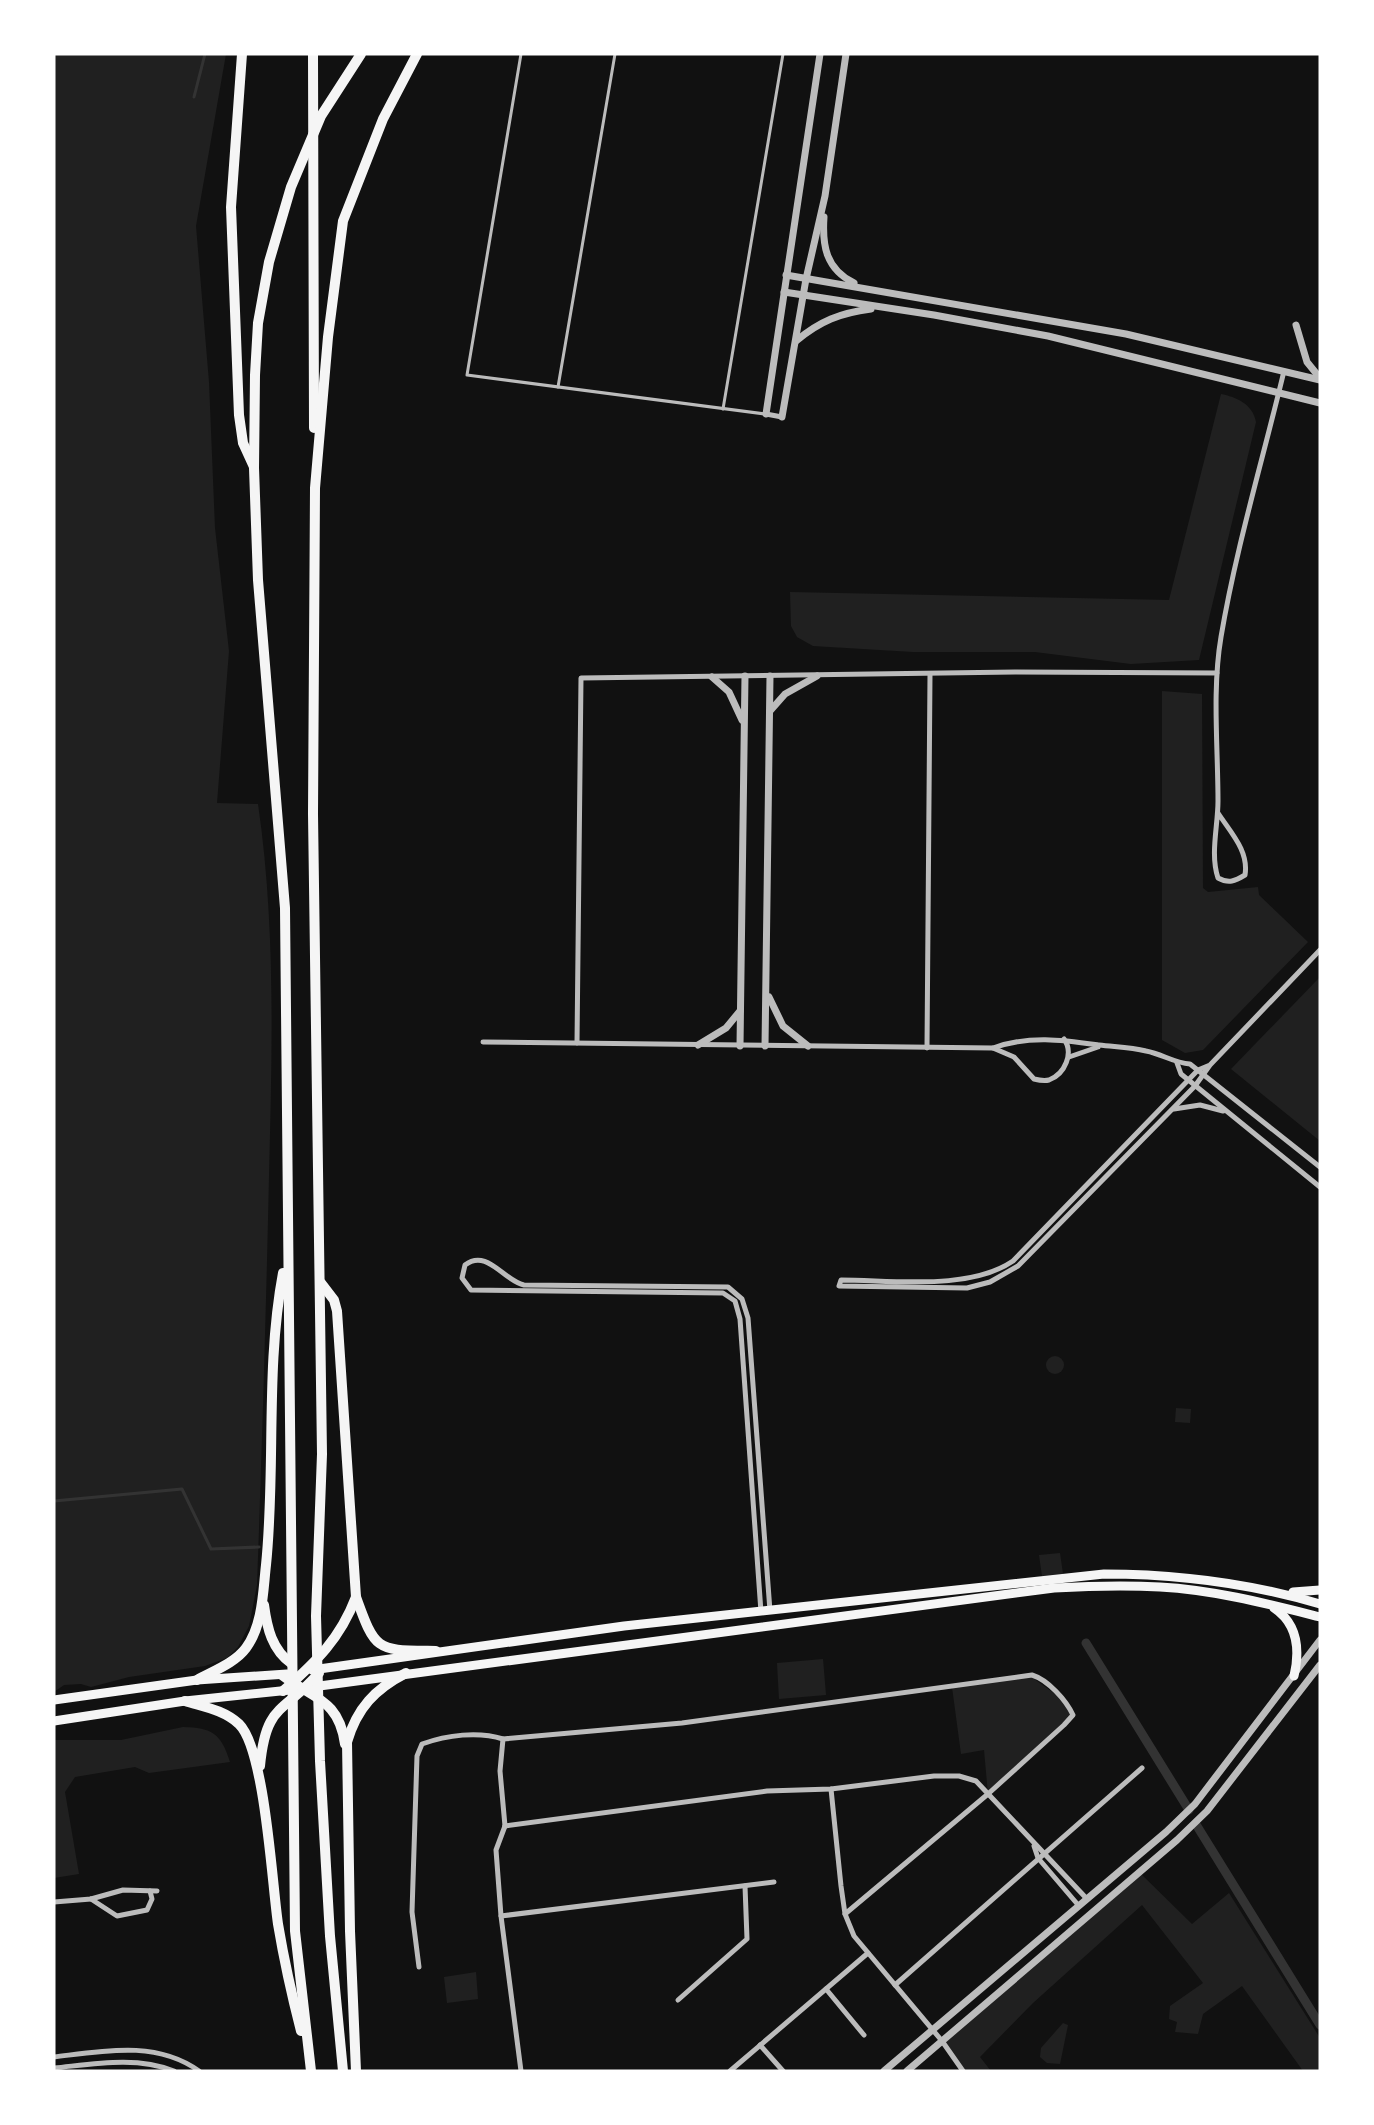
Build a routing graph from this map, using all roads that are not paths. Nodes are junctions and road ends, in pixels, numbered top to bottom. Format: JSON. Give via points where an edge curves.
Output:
{"nodes":[{"id":1,"x":242,"y":54,"type":"edge"},
{"id":2,"x":313,"y":54,"type":"edge"},
{"id":3,"x":361,"y":54,"type":"edge"},
{"id":4,"x":417,"y":54,"type":"edge"},
{"id":5,"x":521,"y":54,"type":"edge"},
{"id":6,"x":615,"y":54,"type":"edge"},
{"id":7,"x":783,"y":54,"type":"edge"},
{"id":8,"x":820,"y":54,"type":"edge"},
{"id":9,"x":846,"y":54,"type":"edge"},
{"id":10,"x":825,"y":196,"type":"junction"},
{"id":11,"x":786,"y":275,"type":"junction"},
{"id":12,"x":806,"y":279,"type":"junction"},
{"id":13,"x":861,"y":286,"type":"junction"},
{"id":14,"x":784,"y":292,"type":"junction"},
{"id":15,"x":803,"y":294,"type":"junction"},
{"id":16,"x":876,"y":308,"type":"junction"},
{"id":17,"x":1296,"y":325,"type":"dead end"},
{"id":18,"x":796,"y":341,"type":"junction"},
{"id":19,"x":1284,"y":371,"type":"junction"},
{"id":20,"x":1320,"y":379,"type":"edge"},
{"id":21,"x":558,"y":387,"type":"junction"},
{"id":22,"x":1279,"y":393,"type":"junction"},
{"id":23,"x":1320,"y":403,"type":"edge"},
{"id":24,"x":723,"y":409,"type":"junction"},
{"id":25,"x":766,"y":414,"type":"junction"},
{"id":26,"x":782,"y":417,"type":"joint"},
{"id":27,"x":254,"y":468,"type":"junction"},
{"id":28,"x":315,"y":488,"type":"junction"},
{"id":29,"x":1217,"y":673,"type":"junction"},
{"id":30,"x":930,"y":675,"type":"junction"},
{"id":31,"x":745,"y":676,"type":"junction"},
{"id":32,"x":770,"y":676,"type":"junction"},
{"id":33,"x":817,"y":676,"type":"junction"},
{"id":34,"x":712,"y":677,"type":"junction"},
{"id":35,"x":770,"y":711,"type":"junction"},
{"id":36,"x":744,"y":728,"type":"junction"},
{"id":37,"x":1218,"y":813,"type":"junction"},
{"id":38,"x":1320,"y":950,"type":"edge"},
{"id":39,"x":767,"y":992,"type":"junction"},
{"id":40,"x":740,"y":1011,"type":"junction"},
{"id":41,"x":1063,"y":1039,"type":"junction"},
{"id":42,"x":483,"y":1042,"type":"dead end"},
{"id":43,"x":577,"y":1043,"type":"junction"},
{"id":44,"x":698,"y":1044,"type":"junction"},
{"id":45,"x":740,"y":1046,"type":"junction"},
{"id":46,"x":765,"y":1046,"type":"junction"},
{"id":47,"x":808,"y":1046,"type":"junction"},
{"id":48,"x":1102,"y":1046,"type":"junction"},
{"id":49,"x":927,"y":1048,"type":"junction"},
{"id":50,"x":993,"y":1048,"type":"junction"},
{"id":51,"x":1069,"y":1056,"type":"junction"},
{"id":52,"x":1177,"y":1063,"type":"junction"},
{"id":53,"x":1210,"y":1065,"type":"junction"},
{"id":54,"x":1198,"y":1070,"type":"junction"},
{"id":55,"x":1205,"y":1076,"type":"junction"},
{"id":56,"x":1188,"y":1080,"type":"junction"},
{"id":57,"x":1195,"y":1086,"type":"junction"},
{"id":58,"x":1171,"y":1110,"type":"junction"},
{"id":59,"x":1225,"y":1111,"type":"junction"},
{"id":60,"x":1320,"y":1167,"type":"edge"},
{"id":61,"x":1320,"y":1187,"type":"edge"},
{"id":62,"x":288,"y":1246,"type":"junction"},
{"id":63,"x":321,"y":1283,"type":"junction"},
{"id":64,"x":1320,"y":1590,"type":"edge"},
{"id":65,"x":1281,"y":1592,"type":"junction"},
{"id":66,"x":263,"y":1593,"type":"junction"},
{"id":67,"x":356,"y":1597,"type":"junction"},
{"id":68,"x":1320,"y":1604,"type":"edge"},
{"id":69,"x":1270,"y":1605,"type":"junction"},
{"id":70,"x":766,"y":1611,"type":"junction"},
{"id":71,"x":1320,"y":1617,"type":"edge"},
{"id":72,"x":624,"y":1626,"type":"junction"},
{"id":73,"x":1320,"y":1640,"type":"edge"},
{"id":74,"x":630,"y":1643,"type":"junction"},
{"id":75,"x":436,"y":1651,"type":"junction"},
{"id":76,"x":1320,"y":1665,"type":"edge"},
{"id":77,"x":323,"y":1669,"type":"junction"},
{"id":78,"x":303,"y":1672,"type":"junction"},
{"id":79,"x":406,"y":1673,"type":"junction"},
{"id":80,"x":282,"y":1675,"type":"junction"},
{"id":81,"x":1294,"y":1676,"type":"junction"},
{"id":82,"x":197,"y":1680,"type":"junction"},
{"id":83,"x":313,"y":1680,"type":"junction"},
{"id":84,"x":298,"y":1686,"type":"junction"},
{"id":85,"x":323,"y":1686,"type":"junction"},
{"id":86,"x":284,"y":1691,"type":"joint"},
{"id":87,"x":54,"y":1700,"type":"edge"},
{"id":88,"x":185,"y":1701,"type":"junction"},
{"id":89,"x":54,"y":1721,"type":"edge"},
{"id":90,"x":503,"y":1739,"type":"junction"},
{"id":91,"x":346,"y":1756,"type":"junction"},
{"id":92,"x":1142,"y":1768,"type":"dead end"},
{"id":93,"x":259,"y":1782,"type":"junction"},
{"id":94,"x":831,"y":1789,"type":"junction"},
{"id":95,"x":988,"y":1794,"type":"junction"},
{"id":96,"x":505,"y":1826,"type":"junction"},
{"id":97,"x":1034,"y":1846,"type":"junction"},
{"id":98,"x":1045,"y":1852,"type":"junction"},
{"id":99,"x":1038,"y":1858,"type":"junction"},
{"id":100,"x":774,"y":1882,"type":"dead end"},
{"id":101,"x":745,"y":1886,"type":"junction"},
{"id":102,"x":91,"y":1899,"type":"junction"},
{"id":103,"x":1088,"y":1899,"type":"junction"},
{"id":104,"x":54,"y":1902,"type":"edge"},
{"id":105,"x":1079,"y":1906,"type":"junction"},
{"id":106,"x":845,"y":1914,"type":"junction"},
{"id":107,"x":501,"y":1916,"type":"junction"},
{"id":108,"x":868,"y":1953,"type":"junction"},
{"id":109,"x":419,"y":1967,"type":"dead end"},
{"id":110,"x":895,"y":1985,"type":"junction"},
{"id":111,"x":826,"y":1989,"type":"junction"},
{"id":112,"x":678,"y":2000,"type":"dead end"},
{"id":113,"x":933,"y":2032,"type":"junction"},
{"id":114,"x":864,"y":2035,"type":"dead end"},
{"id":115,"x":942,"y":2042,"type":"junction"},
{"id":116,"x":760,"y":2045,"type":"junction"},
{"id":117,"x":309,"y":2048,"type":"junction"},
{"id":118,"x":54,"y":2057,"type":"edge"},
{"id":119,"x":54,"y":2068,"type":"edge"},
{"id":120,"x":174,"y":2071,"type":"edge"},
{"id":121,"x":199,"y":2071,"type":"edge"},
{"id":122,"x":311,"y":2071,"type":"edge"},
{"id":123,"x":343,"y":2071,"type":"edge"},
{"id":124,"x":356,"y":2071,"type":"edge"},
{"id":125,"x":521,"y":2071,"type":"edge"},
{"id":126,"x":730,"y":2071,"type":"edge"},
{"id":127,"x":783,"y":2071,"type":"edge"},
{"id":128,"x":884,"y":2071,"type":"edge"},
{"id":129,"x":907,"y":2071,"type":"edge"},
{"id":130,"x":963,"y":2071,"type":"edge"}],
"edges":[{"from":1,"to":27,"type":"highway","via":[[231,207],[239,415],[243,443]]},
{"from":2,"to":28,"type":"highway"},
{"from":3,"to":27,"type":"highway","via":[[321,116],[291,187],[269,262],[258,323]]},
{"from":4,"to":28,"type":"highway","via":[[383,119],[343,221]]},
{"from":5,"to":21,"type":"lane","via":[[467,375]]},
{"from":6,"to":21,"type":"lane"},
{"from":7,"to":24,"type":"lane"},
{"from":8,"to":11,"type":"street"},
{"from":9,"to":10,"type":"street"},
{"from":10,"to":12,"type":"street"},
{"from":10,"to":13,"type":"street","via":[[824,247],[834,270]]},
{"from":11,"to":12,"type":"street"},
{"from":11,"to":14,"type":"street"},
{"from":12,"to":13,"type":"street"},
{"from":12,"to":15,"type":"street"},
{"from":13,"to":19,"type":"street","via":[[1126,334]]},
{"from":14,"to":15,"type":"street"},
{"from":14,"to":25,"type":"street"},
{"from":15,"to":16,"type":"street"},
{"from":15,"to":18,"type":"street"},
{"from":16,"to":18,"type":"street","via":[[826,318]]},
{"from":16,"to":22,"type":"street","via":[[1047,336]]},
{"from":17,"to":20,"type":"street","via":[[1306,362]]},
{"from":18,"to":26,"type":"street"},
{"from":19,"to":20,"type":"street"},
{"from":19,"to":22,"type":"street"},
{"from":21,"to":24,"type":"lane"},
{"from":22,"to":23,"type":"street"},
{"from":22,"to":29,"type":"street","via":[[1221,638]]},
{"from":24,"to":25,"type":"lane"},
{"from":25,"to":26,"type":"street"},
{"from":27,"to":62,"type":"highway","via":[[258,580],[285,908]]},
{"from":28,"to":63,"type":"highway","via":[[313,813]]},
{"from":29,"to":30,"type":"street"},
{"from":29,"to":37,"type":"street"},
{"from":30,"to":33,"type":"street"},
{"from":30,"to":49,"type":"street"},
{"from":31,"to":32,"type":"street"},
{"from":31,"to":34,"type":"street"},
{"from":31,"to":36,"type":"street"},
{"from":32,"to":33,"type":"street"},
{"from":32,"to":35,"type":"street"},
{"from":33,"to":35,"type":"street","via":[[785,694]]},
{"from":34,"to":36,"type":"street","via":[[737,705]]},
{"from":34,"to":43,"type":"street","via":[[581,678]]},
{"from":35,"to":39,"type":"street"},
{"from":36,"to":40,"type":"street"},
{"from":37,"to":37,"type":"street","via":[[1247,863],[1245,875],[1235,881],[1218,878],[1214,867]]},
{"from":38,"to":53,"type":"street"},
{"from":39,"to":46,"type":"street"},
{"from":39,"to":47,"type":"street","via":[[783,1026]]},
{"from":40,"to":44,"type":"street","via":[[726,1028]]},
{"from":40,"to":45,"type":"street"},
{"from":41,"to":48,"type":"street"},
{"from":41,"to":50,"type":"street","via":[[1011,1041]]},
{"from":41,"to":51,"type":"street","via":[[1069,1046]]},
{"from":42,"to":43,"type":"street"},
{"from":43,"to":44,"type":"street"},
{"from":44,"to":45,"type":"street"},
{"from":45,"to":46,"type":"street"},
{"from":46,"to":47,"type":"street"},
{"from":47,"to":49,"type":"street"},
{"from":48,"to":51,"type":"street"},
{"from":48,"to":52,"type":"street","via":[[1126,1046]]},
{"from":49,"to":50,"type":"street"},
{"from":50,"to":51,"type":"street","via":[[1014,1057],[1034,1079],[1048,1081],[1062,1072]]},
{"from":52,"to":54,"type":"street","via":[[1190,1064]]},
{"from":52,"to":56,"type":"street"},
{"from":53,"to":54,"type":"street"},
{"from":53,"to":55,"type":"street"},
{"from":54,"to":55,"type":"street"},
{"from":54,"to":56,"type":"street"},
{"from":55,"to":57,"type":"street"},
{"from":55,"to":60,"type":"street"},
{"from":56,"to":57,"type":"street"},
{"from":56,"to":58,"type":"street","via":[[1001,1269],[966,1279],[841,1280],[838,1286],[967,1288],[1000,1278],[1018,1266]]},
{"from":57,"to":58,"type":"street"},
{"from":57,"to":59,"type":"street"},
{"from":58,"to":59,"type":"street","via":[[1200,1105]]},
{"from":59,"to":61,"type":"street"},
{"from":62,"to":66,"type":"highway","via":[[278,1297],[270,1528]]},
{"from":62,"to":117,"type":"highway","via":[[295,1931]]},
{"from":63,"to":67,"type":"highway","via":[[337,1311]]},
{"from":63,"to":123,"type":"highway","via":[[322,1454],[316,1616],[320,1761]]},
{"from":64,"to":65,"type":"main road"},
{"from":65,"to":68,"type":"main road"},
{"from":65,"to":70,"type":"main road","via":[[1191,1578],[1104,1574]]},
{"from":66,"to":78,"type":"highway","via":[[267,1628],[275,1646]]},
{"from":66,"to":82,"type":"highway","via":[[258,1622],[246,1649]]},
{"from":67,"to":75,"type":"highway","via":[[370,1636],[383,1646],[396,1651]]},
{"from":67,"to":78,"type":"highway","via":[[345,1625],[329,1648]]},
{"from":69,"to":71,"type":"main road"},
{"from":69,"to":74,"type":"main road","via":[[1217,1593],[1163,1587],[1054,1588]]},
{"from":69,"to":81,"type":"main road","via":[[1289,1621],[1295,1635]]},
{"from":70,"to":70,"type":"street","via":[[740,1318],[735,1301],[723,1293],[471,1290],[462,1278],[465,1265],[480,1260],[490,1263],[511,1282],[524,1285],[728,1287],[742,1299],[748,1318]]},
{"from":70,"to":72,"type":"main road"},
{"from":72,"to":74,"type":"main road","via":[[635,1631]]},
{"from":72,"to":75,"type":"main road"},
{"from":73,"to":81,"type":"street"},
{"from":74,"to":79,"type":"main road"},
{"from":75,"to":77,"type":"main road"},
{"from":76,"to":115,"type":"street","via":[[1200,1818]]},
{"from":77,"to":78,"type":"main road"},
{"from":77,"to":83,"type":"highway"},
{"from":78,"to":80,"type":"main road"},
{"from":78,"to":83,"type":"highway"},
{"from":78,"to":84,"type":"highway"},
{"from":79,"to":85,"type":"main road"},
{"from":79,"to":91,"type":"highway","via":[[386,1684],[361,1708],[351,1726]]},
{"from":80,"to":82,"type":"main road"},
{"from":80,"to":84,"type":"highway"},
{"from":81,"to":103,"type":"street","via":[[1195,1804]]},
{"from":82,"to":87,"type":"main road"},
{"from":83,"to":84,"type":"highway"},
{"from":83,"to":85,"type":"highway"},
{"from":84,"to":85,"type":"main road"},
{"from":84,"to":86,"type":"highway"},
{"from":84,"to":91,"type":"highway","via":[[338,1715]]},
{"from":84,"to":93,"type":"highway","via":[[268,1723]]},
{"from":86,"to":88,"type":"main road"},
{"from":88,"to":89,"type":"main road"},
{"from":88,"to":93,"type":"highway","via":[[220,1711],[240,1725],[252,1744]]},
{"from":90,"to":95,"type":"street","via":[[682,1723],[1038,1677],[1065,1701],[1073,1715]]},
{"from":90,"to":96,"type":"street","via":[[500,1771]]},
{"from":90,"to":109,"type":"street","via":[[472,1735],[429,1742],[419,1748],[412,1875]]},
{"from":91,"to":124,"type":"highway"},
{"from":92,"to":98,"type":"street"},
{"from":93,"to":117,"type":"highway","via":[[279,1925],[299,2023]]},
{"from":94,"to":95,"type":"street","via":[[959,1776],[976,1781]]},
{"from":94,"to":96,"type":"street","via":[[767,1791]]},
{"from":94,"to":106,"type":"street"},
{"from":95,"to":97,"type":"street"},
{"from":95,"to":106,"type":"street"},
{"from":96,"to":107,"type":"street","via":[[496,1850]]},
{"from":97,"to":98,"type":"street"},
{"from":97,"to":99,"type":"street"},
{"from":98,"to":99,"type":"street"},
{"from":98,"to":103,"type":"street"},
{"from":99,"to":105,"type":"street"},
{"from":99,"to":110,"type":"street"},
{"from":100,"to":101,"type":"street"},
{"from":101,"to":107,"type":"street"},
{"from":101,"to":112,"type":"street","via":[[747,1939]]},
{"from":102,"to":102,"type":"street","via":[[123,1890],[154,1891],[155,1898],[147,1910],[117,1916]]},
{"from":102,"to":104,"type":"street"},
{"from":103,"to":105,"type":"street"},
{"from":105,"to":113,"type":"street"},
{"from":106,"to":108,"type":"street","via":[[854,1936]]},
{"from":107,"to":125,"type":"street"},
{"from":108,"to":110,"type":"street"},
{"from":108,"to":111,"type":"street"},
{"from":110,"to":113,"type":"street"},
{"from":111,"to":114,"type":"street"},
{"from":111,"to":116,"type":"street"},
{"from":113,"to":115,"type":"street"},
{"from":113,"to":128,"type":"street"},
{"from":115,"to":129,"type":"street"},
{"from":115,"to":130,"type":"street"},
{"from":116,"to":126,"type":"street"},
{"from":116,"to":127,"type":"street"},
{"from":117,"to":122,"type":"highway"},
{"from":118,"to":121,"type":"street","via":[[138,2050],[176,2058]]},
{"from":119,"to":120,"type":"street","via":[[117,2062],[156,2065]]}]}
